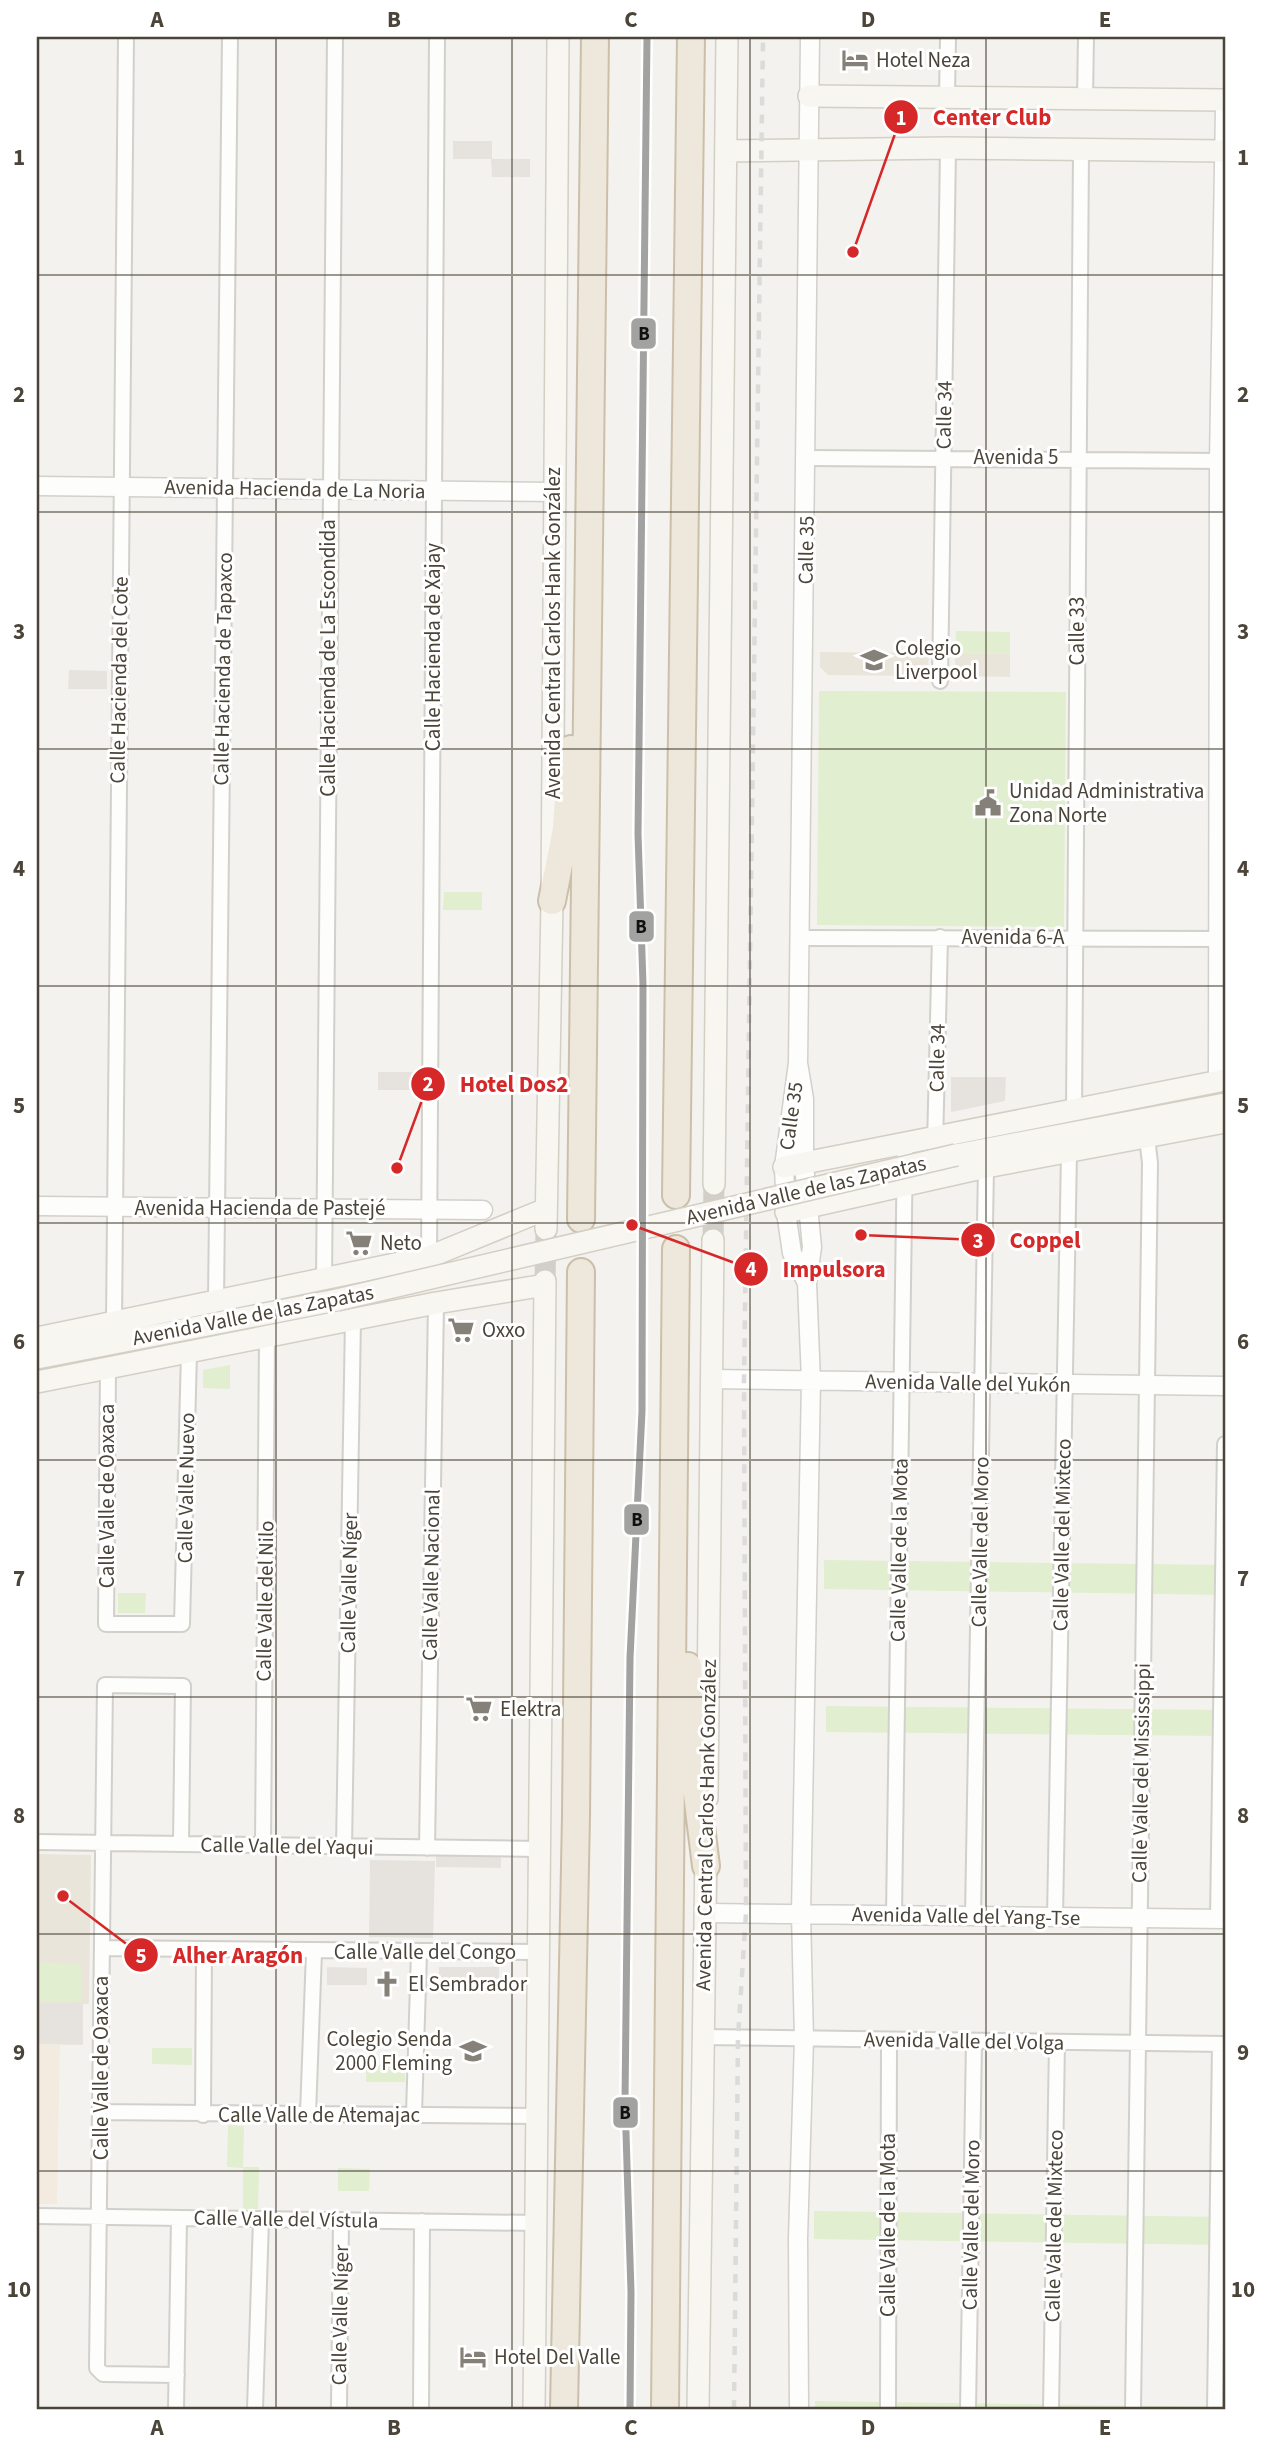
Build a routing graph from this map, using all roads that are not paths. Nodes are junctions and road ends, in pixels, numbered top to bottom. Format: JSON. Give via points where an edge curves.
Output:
{"nodes":[{"id":1,"x":126,"y":37,"type":"edge"},
{"id":2,"x":230,"y":37,"type":"edge"},
{"id":3,"x":335,"y":37,"type":"edge"},
{"id":4,"x":437,"y":37,"type":"edge"},
{"id":5,"x":558,"y":37,"type":"edge"},
{"id":6,"x":595,"y":37,"type":"edge"},
{"id":7,"x":691,"y":37,"type":"edge"},
{"id":8,"x":727,"y":37,"type":"edge"},
{"id":9,"x":810,"y":37,"type":"edge"},
{"id":10,"x":948,"y":37,"type":"edge"},
{"id":11,"x":1086,"y":37,"type":"edge"},
{"id":12,"x":808,"y":96,"type":"junction"},
{"id":13,"x":947,"y":97,"type":"junction"},
{"id":14,"x":1085,"y":98,"type":"junction"},
{"id":15,"x":1225,"y":100,"type":"edge"},
{"id":16,"x":1225,"y":108,"type":"edge"},
{"id":17,"x":948,"y":148,"type":"junction"},
{"id":18,"x":811,"y":149,"type":"junction"},
{"id":19,"x":1081,"y":149,"type":"junction"},
{"id":20,"x":726,"y":151,"type":"junction"},
{"id":21,"x":1224,"y":151,"type":"edge"},
{"id":22,"x":943,"y":457,"type":"junction"},
{"id":23,"x":807,"y":458,"type":"junction"},
{"id":24,"x":1079,"y":458,"type":"junction"},
{"id":25,"x":1222,"y":461,"type":"edge"},
{"id":26,"x":37,"y":486,"type":"edge"},
{"id":27,"x":122,"y":487,"type":"junction"},
{"id":28,"x":225,"y":488,"type":"junction"},
{"id":29,"x":330,"y":489,"type":"junction"},
{"id":30,"x":434,"y":491,"type":"junction"},
{"id":31,"x":553,"y":492,"type":"junction"},
{"id":32,"x":586,"y":679,"type":"junction"},
{"id":33,"x":940,"y":681,"type":"dead end"},
{"id":34,"x":552,"y":901,"type":"junction"},
{"id":35,"x":940,"y":937,"type":"junction"},
{"id":36,"x":1075,"y":937,"type":"junction"},
{"id":37,"x":801,"y":938,"type":"junction"},
{"id":38,"x":1221,"y":939,"type":"edge"},
{"id":39,"x":1222,"y":1081,"type":"edge"},
{"id":40,"x":1225,"y":1104,"type":"edge"},
{"id":41,"x":1074,"y":1112,"type":"junction"},
{"id":42,"x":1225,"y":1122,"type":"edge"},
{"id":43,"x":1147,"y":1137,"type":"junction"},
{"id":44,"x":936,"y":1138,"type":"junction"},
{"id":45,"x":905,"y":1145,"type":"junction"},
{"id":46,"x":881,"y":1150,"type":"junction"},
{"id":47,"x":1069,"y":1153,"type":"junction"},
{"id":48,"x":794,"y":1166,"type":"junction"},
{"id":49,"x":986,"y":1167,"type":"junction"},
{"id":50,"x":934,"y":1179,"type":"junction"},
{"id":51,"x":714,"y":1185,"type":"tunnel mouth"},
{"id":52,"x":904,"y":1185,"type":"junction"},
{"id":53,"x":882,"y":1189,"type":"junction"},
{"id":54,"x":676,"y":1195,"type":"dead end"},
{"id":55,"x":37,"y":1206,"type":"edge"},
{"id":56,"x":808,"y":1206,"type":"junction"},
{"id":57,"x":113,"y":1207,"type":"junction"},
{"id":58,"x":217,"y":1208,"type":"junction"},
{"id":59,"x":324,"y":1209,"type":"junction"},
{"id":60,"x":429,"y":1210,"type":"junction"},
{"id":61,"x":483,"y":1210,"type":"dead end"},
{"id":62,"x":786,"y":1212,"type":"junction"},
{"id":63,"x":546,"y":1219,"type":"joint"},
{"id":64,"x":581,"y":1219,"type":"dead end"},
{"id":65,"x":713,"y":1240,"type":"tunnel mouth"},
{"id":66,"x":676,"y":1249,"type":"dead end"},
{"id":67,"x":429,"y":1257,"type":"junction"},
{"id":68,"x":364,"y":1271,"type":"junction"},
{"id":69,"x":582,"y":1272,"type":"dead end"},
{"id":70,"x":324,"y":1280,"type":"junction"},
{"id":71,"x":807,"y":1283,"type":"junction"},
{"id":72,"x":216,"y":1302,"type":"junction"},
{"id":73,"x":436,"y":1303,"type":"junction"},
{"id":74,"x":362,"y":1318,"type":"junction"},
{"id":75,"x":114,"y":1323,"type":"junction"},
{"id":76,"x":37,"y":1338,"type":"edge"},
{"id":77,"x":267,"y":1347,"type":"junction"},
{"id":78,"x":189,"y":1352,"type":"junction"},
{"id":79,"x":37,"y":1360,"type":"edge"},
{"id":80,"x":108,"y":1368,"type":"junction"},
{"id":81,"x":711,"y":1379,"type":"junction"},
{"id":82,"x":811,"y":1381,"type":"junction"},
{"id":83,"x":37,"y":1382,"type":"edge"},
{"id":84,"x":902,"y":1382,"type":"junction"},
{"id":85,"x":982,"y":1383,"type":"junction"},
{"id":86,"x":1065,"y":1384,"type":"junction"},
{"id":87,"x":1146,"y":1385,"type":"junction"},
{"id":88,"x":1225,"y":1386,"type":"edge"},
{"id":89,"x":1225,"y":1444,"type":"edge"},
{"id":90,"x":673,"y":1457,"type":"junction"},
{"id":91,"x":106,"y":1624,"type":"joint"},
{"id":92,"x":37,"y":1842,"type":"edge"},
{"id":93,"x":103,"y":1843,"type":"junction"},
{"id":94,"x":181,"y":1844,"type":"junction"},
{"id":95,"x":263,"y":1845,"type":"junction"},
{"id":96,"x":344,"y":1846,"type":"junction"},
{"id":97,"x":426,"y":1848,"type":"junction"},
{"id":98,"x":538,"y":1849,"type":"junction"},
{"id":99,"x":706,"y":1866,"type":"junction"},
{"id":100,"x":707,"y":1913,"type":"junction"},
{"id":101,"x":801,"y":1914,"type":"junction"},
{"id":102,"x":894,"y":1915,"type":"junction"},
{"id":103,"x":973,"y":1916,"type":"junction"},
{"id":104,"x":1055,"y":1917,"type":"junction"},
{"id":105,"x":1138,"y":1918,"type":"junction"},
{"id":106,"x":1222,"y":1919,"type":"edge"},
{"id":107,"x":102,"y":1948,"type":"junction"},
{"id":108,"x":204,"y":1949,"type":"junction"},
{"id":109,"x":314,"y":1952,"type":"junction"},
{"id":110,"x":419,"y":1952,"type":"junction"},
{"id":111,"x":537,"y":1952,"type":"junction"},
{"id":112,"x":703,"y":2037,"type":"junction"},
{"id":113,"x":804,"y":2039,"type":"junction"},
{"id":114,"x":889,"y":2040,"type":"junction"},
{"id":115,"x":974,"y":2041,"type":"junction"},
{"id":116,"x":1057,"y":2042,"type":"junction"},
{"id":117,"x":1136,"y":2043,"type":"junction"},
{"id":118,"x":1222,"y":2044,"type":"edge"},
{"id":119,"x":101,"y":2112,"type":"junction"},
{"id":120,"x":307,"y":2114,"type":"junction"},
{"id":121,"x":414,"y":2114,"type":"junction"},
{"id":122,"x":203,"y":2115,"type":"junction"},
{"id":123,"x":537,"y":2116,"type":"junction"},
{"id":124,"x":37,"y":2216,"type":"edge"},
{"id":125,"x":100,"y":2217,"type":"junction"},
{"id":126,"x":179,"y":2218,"type":"junction"},
{"id":127,"x":261,"y":2219,"type":"junction"},
{"id":128,"x":341,"y":2220,"type":"junction"},
{"id":129,"x":422,"y":2221,"type":"junction"},
{"id":130,"x":536,"y":2223,"type":"junction"},
{"id":131,"x":177,"y":2375,"type":"junction"},
{"id":132,"x":176,"y":2409,"type":"edge"},
{"id":133,"x":256,"y":2409,"type":"edge"},
{"id":134,"x":339,"y":2409,"type":"edge"},
{"id":135,"x":421,"y":2409,"type":"edge"},
{"id":136,"x":534,"y":2409,"type":"edge"},
{"id":137,"x":564,"y":2409,"type":"edge"},
{"id":138,"x":665,"y":2409,"type":"edge"},
{"id":139,"x":698,"y":2409,"type":"edge"},
{"id":140,"x":799,"y":2409,"type":"edge"},
{"id":141,"x":888,"y":2409,"type":"edge"},
{"id":142,"x":968,"y":2409,"type":"edge"},
{"id":143,"x":1051,"y":2409,"type":"edge"},
{"id":144,"x":1133,"y":2409,"type":"edge"},
{"id":145,"x":1215,"y":2409,"type":"edge"}],
"edges":[{"from":1,"to":27,"type":"street","name":"Calle Hacienda del Cote"},
{"from":2,"to":28,"type":"street","name":"Calle Hacienda de Tapaxco"},
{"from":3,"to":29,"type":"street","name":"Calle Hacienda de La Escondida"},
{"from":4,"to":30,"type":"street","name":"Calle Hacienda de Xajay"},
{"from":5,"to":31,"type":"main road","name":"Avenida Central Carlos Hank González"},
{"from":6,"to":32,"type":"highway","name":"Avenida Central Carlos Hank González"},
{"from":7,"to":54,"type":"highway"},
{"from":8,"to":20,"type":"main road"},
{"from":9,"to":12,"type":"street","name":"Calle 35"},
{"from":10,"to":13,"type":"street"},
{"from":11,"to":14,"type":"street"},
{"from":12,"to":13,"type":"main road"},
{"from":12,"to":18,"type":"street","name":"Calle 35"},
{"from":13,"to":14,"type":"main road"},
{"from":14,"to":15,"type":"main road"},
{"from":16,"to":21,"type":"street"},
{"from":17,"to":18,"type":"main road"},
{"from":17,"to":19,"type":"main road"},
{"from":17,"to":22,"type":"street","name":"Calle 34"},
{"from":18,"to":20,"type":"main road"},
{"from":18,"to":23,"type":"street","name":"Calle 35"},
{"from":19,"to":21,"type":"main road"},
{"from":19,"to":24,"type":"street","name":"Calle 33"},
{"from":20,"to":51,"type":"main road"},
{"from":21,"to":25,"type":"street"},
{"from":22,"to":23,"type":"street","name":"Avenida 5"},
{"from":22,"to":24,"type":"street","name":"Avenida 5"},
{"from":22,"to":33,"type":"street","name":"Calle 34"},
{"from":23,"to":37,"type":"street","name":"Calle 35"},
{"from":24,"to":25,"type":"street","name":"Avenida 5"},
{"from":24,"to":36,"type":"street","name":"Calle 33"},
{"from":25,"to":38,"type":"street"},
{"from":26,"to":27,"type":"street","name":"Avenida Hacienda de La Noria"},
{"from":27,"to":28,"type":"street","name":"Avenida Hacienda de La Noria"},
{"from":27,"to":57,"type":"street","name":"Calle Hacienda del Cote"},
{"from":28,"to":29,"type":"street","name":"Avenida Hacienda de La Noria"},
{"from":28,"to":58,"type":"street","name":"Calle Hacienda de Tapaxco"},
{"from":29,"to":30,"type":"street","name":"Avenida Hacienda de La Noria"},
{"from":29,"to":59,"type":"street","name":"Calle Hacienda de La Escondida"},
{"from":30,"to":31,"type":"street","name":"Avenida Hacienda de La Noria"},
{"from":30,"to":60,"type":"street","name":"Calle Hacienda de Xajay"},
{"from":31,"to":34,"type":"main road","name":"Avenida Central Carlos Hank González"},
{"from":32,"to":34,"type":"highway","via":[[573,730],[566,829]]},
{"from":32,"to":64,"type":"highway","name":"Avenida Central Carlos Hank González"},
{"from":34,"to":63,"type":"main road","name":"Avenida Central Carlos Hank González"},
{"from":35,"to":36,"type":"street","name":"Avenida 6-A"},
{"from":35,"to":37,"type":"street","name":"Avenida 6-A"},
{"from":35,"to":44,"type":"street","name":"Calle 34"},
{"from":36,"to":38,"type":"street","name":"Avenida 6-A"},
{"from":36,"to":41,"type":"street","name":"Calle 33"},
{"from":37,"to":48,"type":"street","name":"Calle 35","via":[[798,1063],[804,1099]]},
{"from":38,"to":39,"type":"street"},
{"from":39,"to":41,"type":"main road","name":"Avenida Valle de las Zapatas"},
{"from":40,"to":79,"type":"main road","name":"Avenida Valle de las Zapatas","bridge":true,"via":[[956,1155],[337,1300]]},
{"from":41,"to":44,"type":"main road","name":"Avenida Valle de las Zapatas"},
{"from":42,"to":43,"type":"main road","name":"Avenida Valle de las Zapatas"},
{"from":43,"to":47,"type":"main road","name":"Avenida Valle de las Zapatas"},
{"from":43,"to":87,"type":"street","name":"Calle Valle del Mississippi"},
{"from":44,"to":45,"type":"main road","name":"Avenida Valle de las Zapatas"},
{"from":44,"to":50,"type":"street","name":"Calle 34"},
{"from":45,"to":46,"type":"main road","name":"Avenida Valle de las Zapatas"},
{"from":45,"to":52,"type":"street","name":"Calle Valle de la Mota"},
{"from":46,"to":48,"type":"main road","name":"Avenida Valle de las Zapatas"},
{"from":46,"to":53,"type":"main road"},
{"from":47,"to":49,"type":"main road","name":"Avenida Valle de las Zapatas"},
{"from":47,"to":86,"type":"street","name":"Calle Valle del Mixteco"},
{"from":48,"to":56,"type":"street","name":"Calle 35"},
{"from":48,"to":62,"type":"street","name":"Calle 35"},
{"from":49,"to":50,"type":"main road","name":"Avenida Valle de las Zapatas"},
{"from":49,"to":85,"type":"street","name":"Calle Valle del Moro"},
{"from":50,"to":52,"type":"main road","name":"Avenida Valle de las Zapatas"},
{"from":52,"to":53,"type":"main road","name":"Avenida Valle de las Zapatas"},
{"from":52,"to":84,"type":"street","name":"Calle Valle de la Mota"},
{"from":53,"to":56,"type":"main road","name":"Avenida Valle de las Zapatas"},
{"from":55,"to":57,"type":"street","name":"Avenida Hacienda de Pastejé"},
{"from":56,"to":62,"type":"main road","name":"Avenida Valle de las Zapatas"},
{"from":56,"to":71,"type":"street","via":[[812,1247]]},
{"from":57,"to":58,"type":"street","name":"Avenida Hacienda de Pastejé"},
{"from":57,"to":75,"type":"street","name":"Calle Hacienda del Cote"},
{"from":58,"to":59,"type":"street","name":"Avenida Hacienda de Pastejé"},
{"from":58,"to":72,"type":"street","name":"Calle Hacienda de Tapaxco"},
{"from":59,"to":60,"type":"street","name":"Avenida Hacienda de Pastejé"},
{"from":59,"to":70,"type":"street","name":"Calle Hacienda de La Escondida"},
{"from":60,"to":61,"type":"street","name":"Avenida Hacienda de Pastejé"},
{"from":60,"to":67,"type":"street","name":"Calle Hacienda de Xajay"},
{"from":62,"to":71,"type":"street","via":[[792,1253]]},
{"from":63,"to":67,"type":"main road","name":"Avenida Valle de las Zapatas"},
{"from":65,"to":81,"type":"main road","name":"Avenida Central Carlos Hank González"},
{"from":66,"to":90,"type":"highway","name":"Avenida Central Carlos Hank González"},
{"from":67,"to":68,"type":"main road","name":"Avenida Valle de las Zapatas"},
{"from":68,"to":70,"type":"main road","name":"Avenida Valle de las Zapatas"},
{"from":68,"to":74,"type":"main road","via":[[378,1289],[378,1301]]},
{"from":69,"to":137,"type":"highway"},
{"from":70,"to":72,"type":"main road","name":"Avenida Valle de las Zapatas"},
{"from":71,"to":82,"type":"street"},
{"from":72,"to":75,"type":"main road","name":"Avenida Valle de las Zapatas"},
{"from":73,"to":74,"type":"main road","name":"Avenida Valle de las Zapatas"},
{"from":73,"to":97,"type":"street","name":"Calle Valle Nacional"},
{"from":73,"to":98,"type":"main road","name":"Avenida Valle de las Zapatas","via":[[545,1283]]},
{"from":74,"to":77,"type":"main road","name":"Avenida Valle de las Zapatas"},
{"from":74,"to":96,"type":"street","name":"Calle Valle Níger"},
{"from":75,"to":76,"type":"main road","name":"Avenida Valle de las Zapatas"},
{"from":77,"to":78,"type":"main road","name":"Avenida Valle de las Zapatas"},
{"from":77,"to":95,"type":"street","name":"Calle Valle del Nilo"},
{"from":78,"to":80,"type":"main road","name":"Avenida Valle de las Zapatas"},
{"from":78,"to":91,"type":"street","name":"Calle Valle Nuevo","via":[[182,1624]]},
{"from":80,"to":83,"type":"main road","name":"Avenida Valle de las Zapatas"},
{"from":80,"to":91,"type":"street","name":"Calle Valle de Oaxaca"},
{"from":81,"to":82,"type":"street","name":"Avenida Valle del Yukón"},
{"from":81,"to":99,"type":"main road","name":"Avenida Central Carlos Hank González"},
{"from":82,"to":84,"type":"street","name":"Avenida Valle del Yukón"},
{"from":82,"to":101,"type":"street"},
{"from":84,"to":85,"type":"street","name":"Avenida Valle del Yukón"},
{"from":84,"to":102,"type":"street","name":"Calle Valle de la Mota"},
{"from":85,"to":86,"type":"street","name":"Avenida Valle del Yukón"},
{"from":85,"to":103,"type":"street","name":"Calle Valle del Moro"},
{"from":86,"to":87,"type":"street","name":"Avenida Valle del Yukón"},
{"from":86,"to":104,"type":"street","name":"Calle Valle del Mixteco"},
{"from":87,"to":88,"type":"street","name":"Avenida Valle del Yukón"},
{"from":87,"to":105,"type":"street","name":"Calle Valle del Mississippi"},
{"from":89,"to":106,"type":"street"},
{"from":90,"to":99,"type":"highway","via":[[681,1519],[692,1754]]},
{"from":90,"to":138,"type":"highway","name":"Avenida Central Carlos Hank González"},
{"from":92,"to":93,"type":"street","name":"Calle Valle del Yaqui"},
{"from":93,"to":94,"type":"street","name":"Calle Valle del Yaqui"},
{"from":93,"to":94,"type":"street","name":"Calle Valle de Oaxaca","via":[[105,1685],[183,1686]]},
{"from":93,"to":107,"type":"street","name":"Calle Valle de Oaxaca"},
{"from":94,"to":95,"type":"street","name":"Calle Valle del Yaqui"},
{"from":95,"to":96,"type":"street","name":"Calle Valle del Yaqui"},
{"from":96,"to":97,"type":"street","name":"Calle Valle del Yaqui"},
{"from":97,"to":98,"type":"street","name":"Calle Valle del Yaqui"},
{"from":98,"to":111,"type":"main road"},
{"from":99,"to":100,"type":"main road","name":"Avenida Central Carlos Hank González"},
{"from":100,"to":101,"type":"street","name":"Avenida Valle del Yang-Tse"},
{"from":100,"to":112,"type":"main road","name":"Avenida Central Carlos Hank González"},
{"from":101,"to":102,"type":"street","name":"Avenida Valle del Yang-Tse"},
{"from":101,"to":113,"type":"street"},
{"from":102,"to":103,"type":"street","name":"Avenida Valle del Yang-Tse"},
{"from":103,"to":104,"type":"street","name":"Avenida Valle del Yang-Tse"},
{"from":104,"to":105,"type":"street","name":"Avenida Valle del Yang-Tse"},
{"from":105,"to":106,"type":"street","name":"Avenida Valle del Yang-Tse"},
{"from":105,"to":117,"type":"street","name":"Calle Valle del Mississippi"},
{"from":107,"to":108,"type":"street","name":"Calle Valle del Congo"},
{"from":107,"to":119,"type":"street","name":"Calle Valle de Oaxaca"},
{"from":108,"to":109,"type":"street","name":"Calle Valle del Congo"},
{"from":108,"to":122,"type":"street"},
{"from":109,"to":110,"type":"street","name":"Calle Valle del Congo"},
{"from":109,"to":120,"type":"street"},
{"from":110,"to":111,"type":"street","name":"Calle Valle del Congo"},
{"from":110,"to":121,"type":"street"},
{"from":111,"to":123,"type":"main road"},
{"from":112,"to":113,"type":"street","name":"Avenida Valle del Volga"},
{"from":112,"to":139,"type":"main road","name":"Avenida Central Carlos Hank González"},
{"from":113,"to":114,"type":"street","name":"Avenida Valle del Volga"},
{"from":113,"to":140,"type":"street"},
{"from":114,"to":115,"type":"street","name":"Avenida Valle del Volga"},
{"from":114,"to":141,"type":"street","name":"Calle Valle de la Mota"},
{"from":115,"to":116,"type":"street","name":"Avenida Valle del Volga"},
{"from":115,"to":142,"type":"street","name":"Calle Valle del Moro"},
{"from":116,"to":117,"type":"street","name":"Avenida Valle del Volga"},
{"from":116,"to":143,"type":"street","name":"Calle Valle del Mixteco"},
{"from":117,"to":118,"type":"street","name":"Avenida Valle del Volga"},
{"from":117,"to":144,"type":"street","name":"Calle Valle del Mississippi"},
{"from":118,"to":145,"type":"street"},
{"from":119,"to":122,"type":"street","name":"Calle Valle de Atemajac"},
{"from":119,"to":125,"type":"street","name":"Calle Valle de Oaxaca"},
{"from":120,"to":121,"type":"street","name":"Calle Valle de Atemajac"},
{"from":120,"to":122,"type":"street","name":"Calle Valle de Atemajac"},
{"from":121,"to":123,"type":"street","name":"Calle Valle de Atemajac"},
{"from":123,"to":130,"type":"main road"},
{"from":124,"to":125,"type":"street","name":"Calle Valle del Vístula"},
{"from":125,"to":126,"type":"street","name":"Calle Valle del Vístula"},
{"from":125,"to":131,"type":"street","name":"Calle Valle de Oaxaca","via":[[98,2370],[103,2374]]},
{"from":126,"to":127,"type":"street","name":"Calle Valle del Vístula"},
{"from":126,"to":131,"type":"street"},
{"from":127,"to":128,"type":"street","name":"Calle Valle del Vístula"},
{"from":127,"to":133,"type":"street"},
{"from":128,"to":129,"type":"street","name":"Calle Valle del Vístula"},
{"from":128,"to":134,"type":"street","name":"Calle Valle Níger"},
{"from":129,"to":130,"type":"street","name":"Calle Valle del Vístula"},
{"from":129,"to":135,"type":"street"},
{"from":130,"to":136,"type":"main road"},
{"from":131,"to":132,"type":"street"}]}
